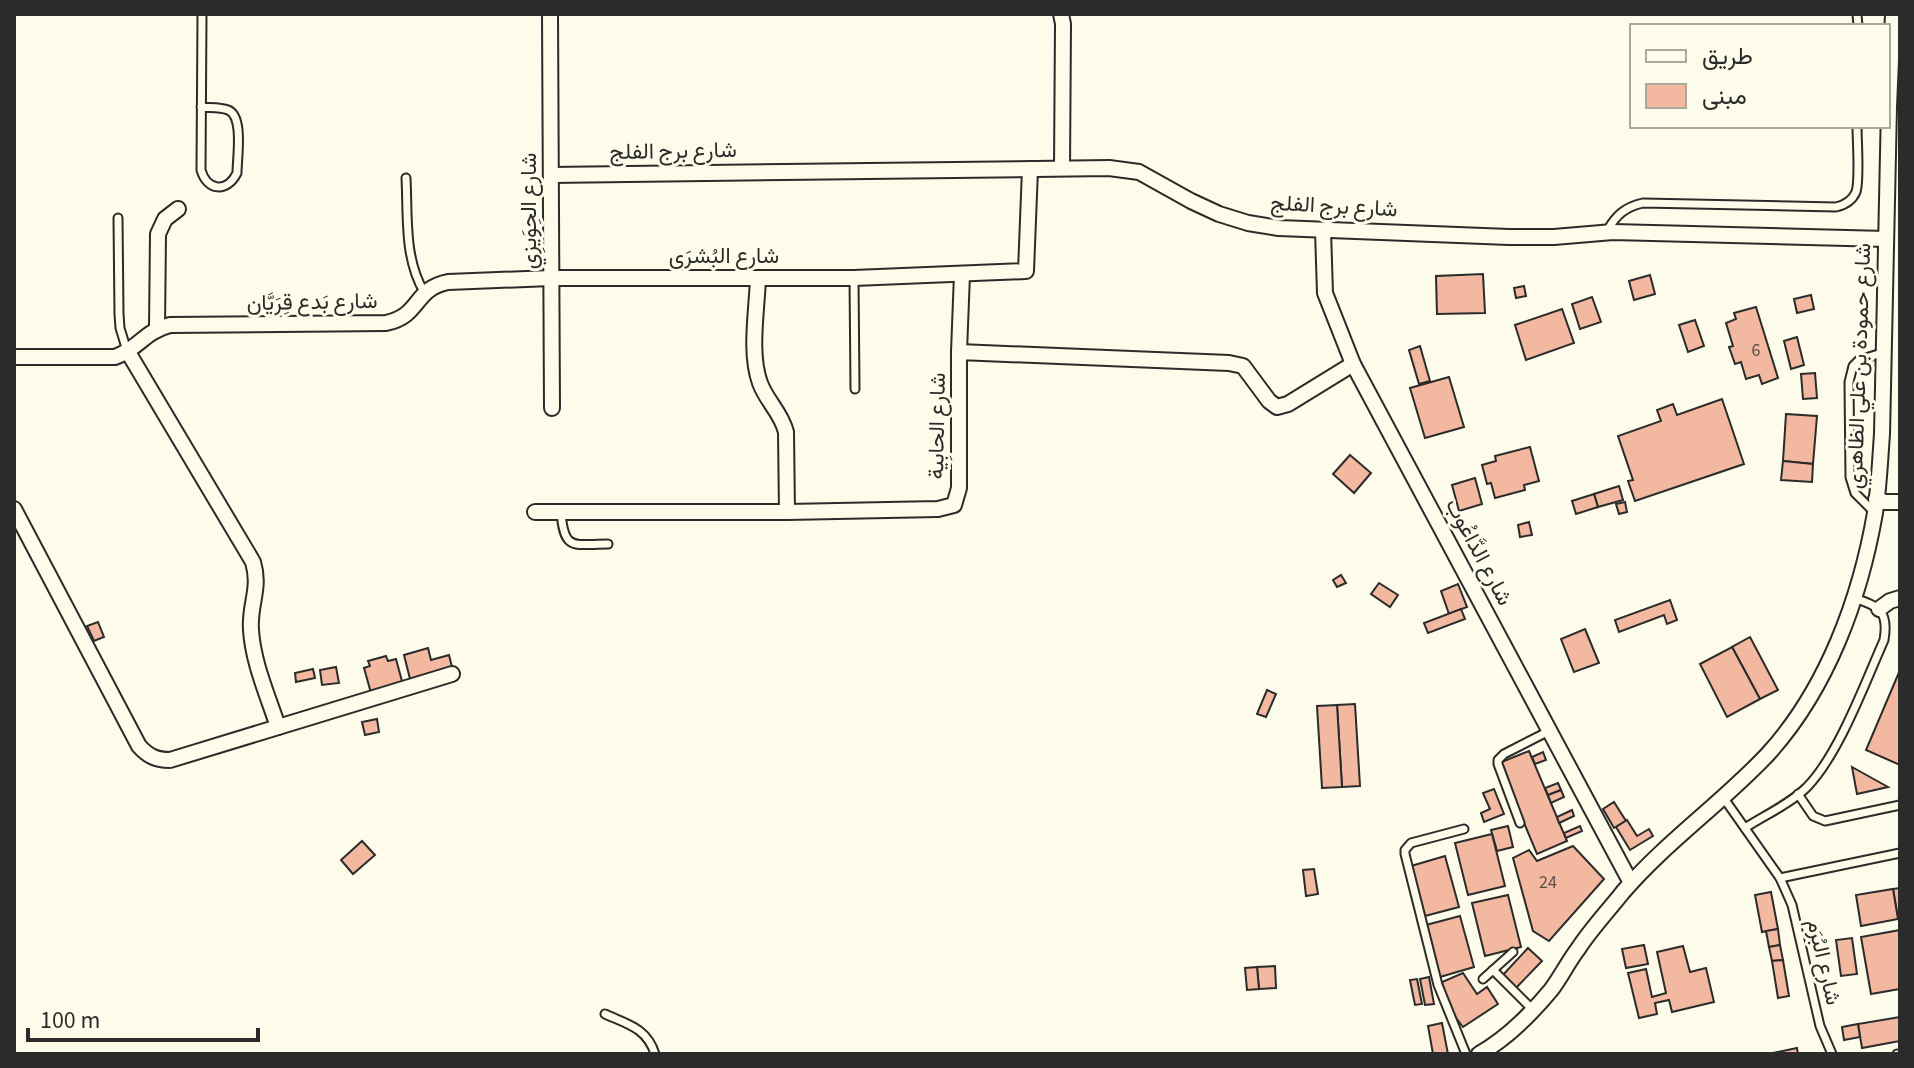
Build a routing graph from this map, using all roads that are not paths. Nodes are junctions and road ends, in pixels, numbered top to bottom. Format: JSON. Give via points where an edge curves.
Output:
{"nodes":[{"id":1,"x":202,"y":14,"type":"edge"},
{"id":2,"x":550,"y":14,"type":"edge"},
{"id":3,"x":1061,"y":14,"type":"edge"},
{"id":4,"x":1893,"y":14,"type":"edge"},
{"id":5,"x":1890,"y":70,"type":"edge"},
{"id":6,"x":201,"y":107,"type":"junction"},
{"id":7,"x":1857,"y":128,"type":"edge"},
{"id":8,"x":1888,"y":128,"type":"edge"},
{"id":9,"x":1062,"y":168,"type":"junction"},
{"id":10,"x":1030,"y":169,"type":"junction"},
{"id":11,"x":551,"y":175,"type":"junction"},
{"id":12,"x":406,"y":178,"type":"dead end"},
{"id":13,"x":178,"y":209,"type":"dead end"},
{"id":14,"x":118,"y":218,"type":"dead end"},
{"id":15,"x":1323,"y":231,"type":"junction"},
{"id":16,"x":1606,"y":232,"type":"junction"},
{"id":17,"x":1886,"y":239,"type":"junction"},
{"id":18,"x":962,"y":274,"type":"junction"},
{"id":19,"x":551,"y":278,"type":"junction"},
{"id":20,"x":758,"y":278,"type":"junction"},
{"id":21,"x":854,"y":278,"type":"junction"},
{"id":22,"x":424,"y":292,"type":"junction"},
{"id":23,"x":157,"y":328,"type":"junction"},
{"id":24,"x":128,"y":352,"type":"junction"},
{"id":25,"x":959,"y":352,"type":"junction"},
{"id":26,"x":1885,"y":352,"type":"junction"},
{"id":27,"x":14,"y":357,"type":"edge"},
{"id":28,"x":1353,"y":364,"type":"junction"},
{"id":29,"x":855,"y":389,"type":"dead end"},
{"id":30,"x":552,"y":408,"type":"dead end"},
{"id":31,"x":1900,"y":502,"type":"edge"},
{"id":32,"x":1876,"y":506,"type":"junction"},
{"id":33,"x":14,"y":509,"type":"edge"},
{"id":34,"x":535,"y":512,"type":"dead end"},
{"id":35,"x":561,"y":512,"type":"junction"},
{"id":36,"x":787,"y":512,"type":"junction"},
{"id":37,"x":608,"y":544,"type":"dead end"},
{"id":38,"x":1854,"y":598,"type":"junction"},
{"id":39,"x":1900,"y":598,"type":"edge"},
{"id":40,"x":1879,"y":609,"type":"junction"},
{"id":41,"x":452,"y":674,"type":"dead end"},
{"id":42,"x":278,"y":727,"type":"junction"},
{"id":43,"x":1549,"y":731,"type":"junction"},
{"id":44,"x":1798,"y":794,"type":"junction"},
{"id":45,"x":1723,"y":797,"type":"junction"},
{"id":46,"x":1900,"y":805,"type":"edge"},
{"id":47,"x":1520,"y":823,"type":"dead end"},
{"id":48,"x":1745,"y":828,"type":"junction"},
{"id":49,"x":1464,"y":829,"type":"dead end"},
{"id":50,"x":1900,"y":853,"type":"edge"},
{"id":51,"x":1780,"y":878,"type":"junction"},
{"id":52,"x":1631,"y":883,"type":"junction"},
{"id":53,"x":1513,"y":952,"type":"dead end"},
{"id":54,"x":1493,"y":970,"type":"junction"},
{"id":55,"x":1483,"y":979,"type":"dead end"},
{"id":56,"x":1532,"y":1009,"type":"junction"},
{"id":57,"x":605,"y":1014,"type":"dead end"},
{"id":58,"x":655,"y":1054,"type":"edge"},
{"id":59,"x":1466,"y":1054,"type":"edge"},
{"id":60,"x":1479,"y":1054,"type":"edge"},
{"id":61,"x":1832,"y":1054,"type":"edge"}],
"edges":[{"from":1,"to":6,"type":"lane"},
{"from":2,"to":11,"type":"street","name":"شارع الحِوَيزِي"},
{"from":3,"to":9,"type":"street"},
{"from":4,"to":5,"type":"street","name":"شارع حمودة بن علي الظاهري"},
{"from":6,"to":6,"type":"lane","via":[[202,175],[208,184],[225,186],[237,173],[238,121],[229,110]]},
{"from":7,"to":16,"type":"lane","via":[[1857,189],[1842,206],[1643,203],[1619,213]]},
{"from":8,"to":17,"type":"street","name":"شارع حمودة بن علي الظاهري"},
{"from":9,"to":10,"type":"street","name":"شارع برج الفلج"},
{"from":9,"to":15,"type":"street","name":"شارع برج الفلج","via":[[1139,172],[1219,214],[1248,223]]},
{"from":10,"to":11,"type":"street","name":"شارع برج الفلج"},
{"from":10,"to":18,"type":"street","name":"شارع البُشرَى","via":[[1026,271]]},
{"from":11,"to":19,"type":"street","name":"شارع الحِوَيزِي"},
{"from":12,"to":22,"type":"lane","via":[[410,255]]},
{"from":13,"to":23,"type":"street","via":[[158,234]]},
{"from":14,"to":24,"type":"lane","via":[[120,328]]},
{"from":15,"to":16,"type":"street","name":"شارع برج الفلج","via":[[1509,237]]},
{"from":15,"to":28,"type":"street","name":"شارع الدَّاعُوب","via":[[1325,293]]},
{"from":16,"to":17,"type":"street","name":"شارع برج الفلج"},
{"from":17,"to":26,"type":"street","name":"شارع حمودة بن علي الظاهري"},
{"from":18,"to":21,"type":"street","name":"شارع البُشرَى"},
{"from":18,"to":25,"type":"street"},
{"from":19,"to":20,"type":"street","name":"شارع البُشرَى"},
{"from":19,"to":22,"type":"street","name":"شارع البُشرَى","via":[[448,282]]},
{"from":19,"to":30,"type":"street","name":"شارع الحِوَيزِي"},
{"from":20,"to":21,"type":"street","name":"شارع البُشرَى"},
{"from":20,"to":36,"type":"street","via":[[755,357],[768,400],[786,432]]},
{"from":21,"to":29,"type":"lane"},
{"from":22,"to":23,"type":"street","name":"شارع بَدع قِرَيَّان","via":[[406,316],[386,323]]},
{"from":23,"to":24,"type":"street"},
{"from":24,"to":27,"type":"street","via":[[101,358]]},
{"from":24,"to":42,"type":"street","via":[[253,562],[257,588],[252,642]]},
{"from":25,"to":28,"type":"street","name":"شارع الحابِية","via":[[1229,363],[1243,366],[1277,407]]},
{"from":25,"to":36,"type":"street","name":"شارع الحابِية","via":[[959,488],[954,505]]},
{"from":26,"to":32,"type":"street","name":"شارع حمودة بن علي الظاهري"},
{"from":26,"to":32,"type":"lane","via":[[1859,360],[1849,382],[1850,477],[1855,493]]},
{"from":28,"to":43,"type":"street","name":"شارع الدَّاعُوب"},
{"from":31,"to":32,"type":"street"},
{"from":32,"to":38,"type":"street","name":"شارع حمودة بن علي الظاهري"},
{"from":33,"to":42,"type":"street","via":[[147,755],[170,760]]},
{"from":34,"to":35,"type":"street","name":"شارع الحابِية"},
{"from":35,"to":36,"type":"street","name":"شارع الحابِية"},
{"from":35,"to":37,"type":"lane","via":[[567,540]]},
{"from":38,"to":40,"type":"lane"},
{"from":38,"to":45,"type":"street","name":"شارع حمودة بن علي الظاهري","via":[[1809,698],[1768,753]]},
{"from":39,"to":40,"type":"street"},
{"from":40,"to":44,"type":"lane","via":[[1884,640],[1835,745]]},
{"from":41,"to":42,"type":"street"},
{"from":43,"to":47,"type":"lane","via":[[1498,760]]},
{"from":43,"to":52,"type":"street","name":"شارع الدَّاعُوب"},
{"from":44,"to":46,"type":"lane","via":[[1813,816],[1825,821]]},
{"from":44,"to":48,"type":"lane"},
{"from":45,"to":48,"type":"lane","name":"شارع البُرَم"},
{"from":45,"to":52,"type":"street","name":"شارع حمودة بن علي الظاهري"},
{"from":48,"to":51,"type":"lane","name":"شارع البُرَم"},
{"from":49,"to":59,"type":"lane","via":[[1411,843],[1405,854],[1438,985]]},
{"from":50,"to":51,"type":"lane"},
{"from":51,"to":61,"type":"lane","name":"شارع البُرَم"},
{"from":52,"to":56,"type":"street","name":"شارع حمودة بن علي الظاهري"},
{"from":53,"to":54,"type":"lane"},
{"from":54,"to":55,"type":"lane"},
{"from":54,"to":56,"type":"lane"},
{"from":56,"to":60,"type":"street","name":"شارع حمودة بن علي الظاهري"},
{"from":57,"to":58,"type":"lane","via":[[646,1035]]}]}
